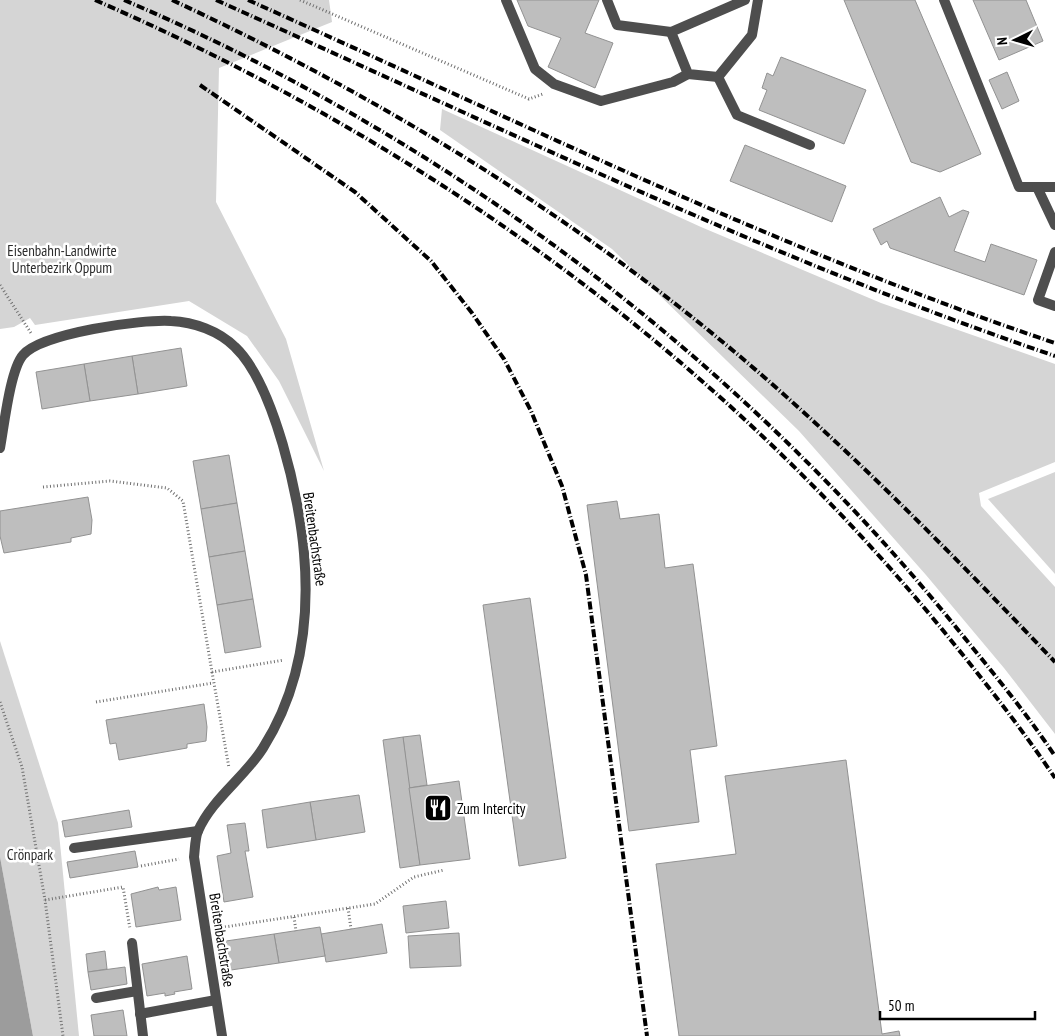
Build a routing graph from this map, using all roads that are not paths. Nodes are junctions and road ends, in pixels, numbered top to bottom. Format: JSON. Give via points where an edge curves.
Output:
{"nodes":[{"id":1,"x":506,"y":0,"type":"edge"},
{"id":2,"x":607,"y":0,"type":"edge"},
{"id":3,"x":745,"y":0,"type":"edge"},
{"id":4,"x":758,"y":0,"type":"edge"},
{"id":5,"x":944,"y":0,"type":"edge"},
{"id":6,"x":671,"y":32,"type":"junction"},
{"id":7,"x":688,"y":74,"type":"junction"},
{"id":8,"x":718,"y":77,"type":"junction"},
{"id":9,"x":810,"y":145,"type":"dead end"},
{"id":10,"x":1037,"y":187,"type":"junction"},
{"id":11,"x":1055,"y":187,"type":"edge"},
{"id":12,"x":1055,"y":225,"type":"edge"},
{"id":13,"x":1055,"y":252,"type":"edge"},
{"id":14,"x":1055,"y":306,"type":"edge"},
{"id":15,"x":0,"y":448,"type":"edge"},
{"id":16,"x":198,"y":831,"type":"junction"},
{"id":17,"x":74,"y":848,"type":"dead end"},
{"id":18,"x":132,"y":943,"type":"road end"},
{"id":19,"x":137,"y":991,"type":"junction"},
{"id":20,"x":96,"y":998,"type":"dead end"},
{"id":21,"x":216,"y":1000,"type":"junction"},
{"id":22,"x":140,"y":1014,"type":"junction"},
{"id":23,"x":143,"y":1036,"type":"edge"},
{"id":24,"x":222,"y":1036,"type":"edge"}],
"edges":[{"from":1,"to":7,"type":"street","via":[[535,69],[554,84],[600,101],[673,82]]},
{"from":2,"to":6,"type":"street","via":[[617,25]]},
{"from":3,"to":6,"type":"street"},
{"from":4,"to":8,"type":"street","via":[[752,35]]},
{"from":5,"to":10,"type":"street","via":[[1019,187]]},
{"from":6,"to":7,"type":"street"},
{"from":7,"to":8,"type":"street"},
{"from":8,"to":9,"type":"street","via":[[738,115]]},
{"from":10,"to":11,"type":"street"},
{"from":10,"to":12,"type":"street"},
{"from":13,"to":14,"type":"street","via":[[1038,300]]},
{"from":15,"to":16,"type":"street","name":"Breitenbachstraße","via":[[15,372],[22,355],[53,338],[137,322],[171,321],[206,328],[235,347],[258,378],[273,411],[291,480],[304,550],[307,593],[302,656],[288,702],[263,749],[218,801]]},
{"from":16,"to":17,"type":"street"},
{"from":16,"to":21,"type":"street","name":"Breitenbachstraße","via":[[194,857]]},
{"from":18,"to":19,"type":"street"},
{"from":19,"to":20,"type":"street"},
{"from":19,"to":22,"type":"street"},
{"from":21,"to":22,"type":"street"},
{"from":21,"to":24,"type":"street","name":"Breitenbachstraße"},
{"from":22,"to":23,"type":"street"}]}
